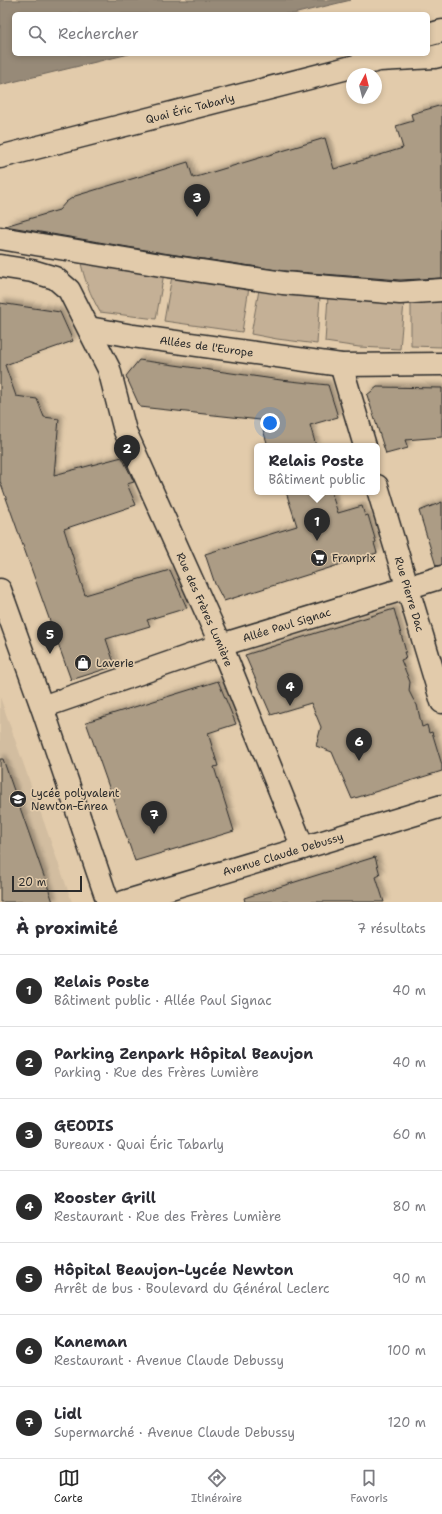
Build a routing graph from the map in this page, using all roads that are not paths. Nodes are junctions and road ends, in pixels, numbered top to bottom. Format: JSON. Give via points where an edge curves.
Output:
{"nodes":[{"id":1,"x":442,"y":31,"type":"edge"},
{"id":2,"x":430,"y":34,"type":"edge"},
{"id":3,"x":442,"y":55,"type":"edge"},
{"id":4,"x":385,"y":57,"type":"edge"},
{"id":5,"x":0,"y":157,"type":"edge"},
{"id":6,"x":0,"y":238,"type":"edge"},
{"id":7,"x":0,"y":266,"type":"edge"},
{"id":8,"x":442,"y":290,"type":"edge"},
{"id":9,"x":89,"y":328,"type":"junction"},
{"id":10,"x":133,"y":336,"type":"junction"},
{"id":11,"x":442,"y":364,"type":"edge"},
{"id":12,"x":341,"y":365,"type":"junction"},
{"id":13,"x":109,"y":369,"type":"junction"},
{"id":14,"x":364,"y":443,"type":"edge"},
{"id":15,"x":380,"y":495,"type":"edge"},
{"id":16,"x":442,"y":577,"type":"edge"},
{"id":17,"x":407,"y":588,"type":"junction"},
{"id":18,"x":0,"y":590,"type":"edge"},
{"id":19,"x":221,"y":645,"type":"junction"},
{"id":20,"x":442,"y":702,"type":"edge"},
{"id":21,"x":42,"y":708,"type":"junction"},
{"id":22,"x":442,"y":806,"type":"edge"},
{"id":23,"x":303,"y":848,"type":"junction"},
{"id":24,"x":108,"y":902,"type":"edge"},
{"id":25,"x":124,"y":902,"type":"edge"}],
"edges":[{"from":1,"to":2,"type":"street"},
{"from":3,"to":4,"type":"street","name":"Quai Éric Tabarly"},
{"from":4,"to":5,"type":"street","name":"Quai Éric Tabarly"},
{"from":6,"to":8,"type":"street","via":[[283,283],[400,293]]},
{"from":7,"to":9,"type":"street","via":[[55,278],[69,290]]},
{"from":9,"to":10,"type":"street","name":"Allées de l'Europe"},
{"from":9,"to":13,"type":"street","name":"Rue des Frères Lumière"},
{"from":10,"to":12,"type":"street","name":"Allées de l'Europe"},
{"from":10,"to":13,"type":"street","via":[[118,352]]},
{"from":11,"to":12,"type":"street","name":"Allées de l'Europe"},
{"from":12,"to":14,"type":"street"},
{"from":13,"to":19,"type":"street","name":"Rue des Frères Lumière","via":[[125,431]]},
{"from":15,"to":17,"type":"street","name":"Rue Pierre Dac"},
{"from":16,"to":17,"type":"street","name":"Allée Paul Signac"},
{"from":17,"to":19,"type":"street","name":"Allée Paul Signac"},
{"from":17,"to":20,"type":"street","name":"Rue Pierre Dac"},
{"from":18,"to":21,"type":"street"},
{"from":19,"to":21,"type":"street","name":"Allée Paul Signac"},
{"from":19,"to":23,"type":"street","name":"Rue des Frères Lumière"},
{"from":21,"to":24,"type":"street"},
{"from":22,"to":23,"type":"street","name":"Avenue Claude Debussy"},
{"from":23,"to":25,"type":"street","name":"Avenue Claude Debussy"}]}
